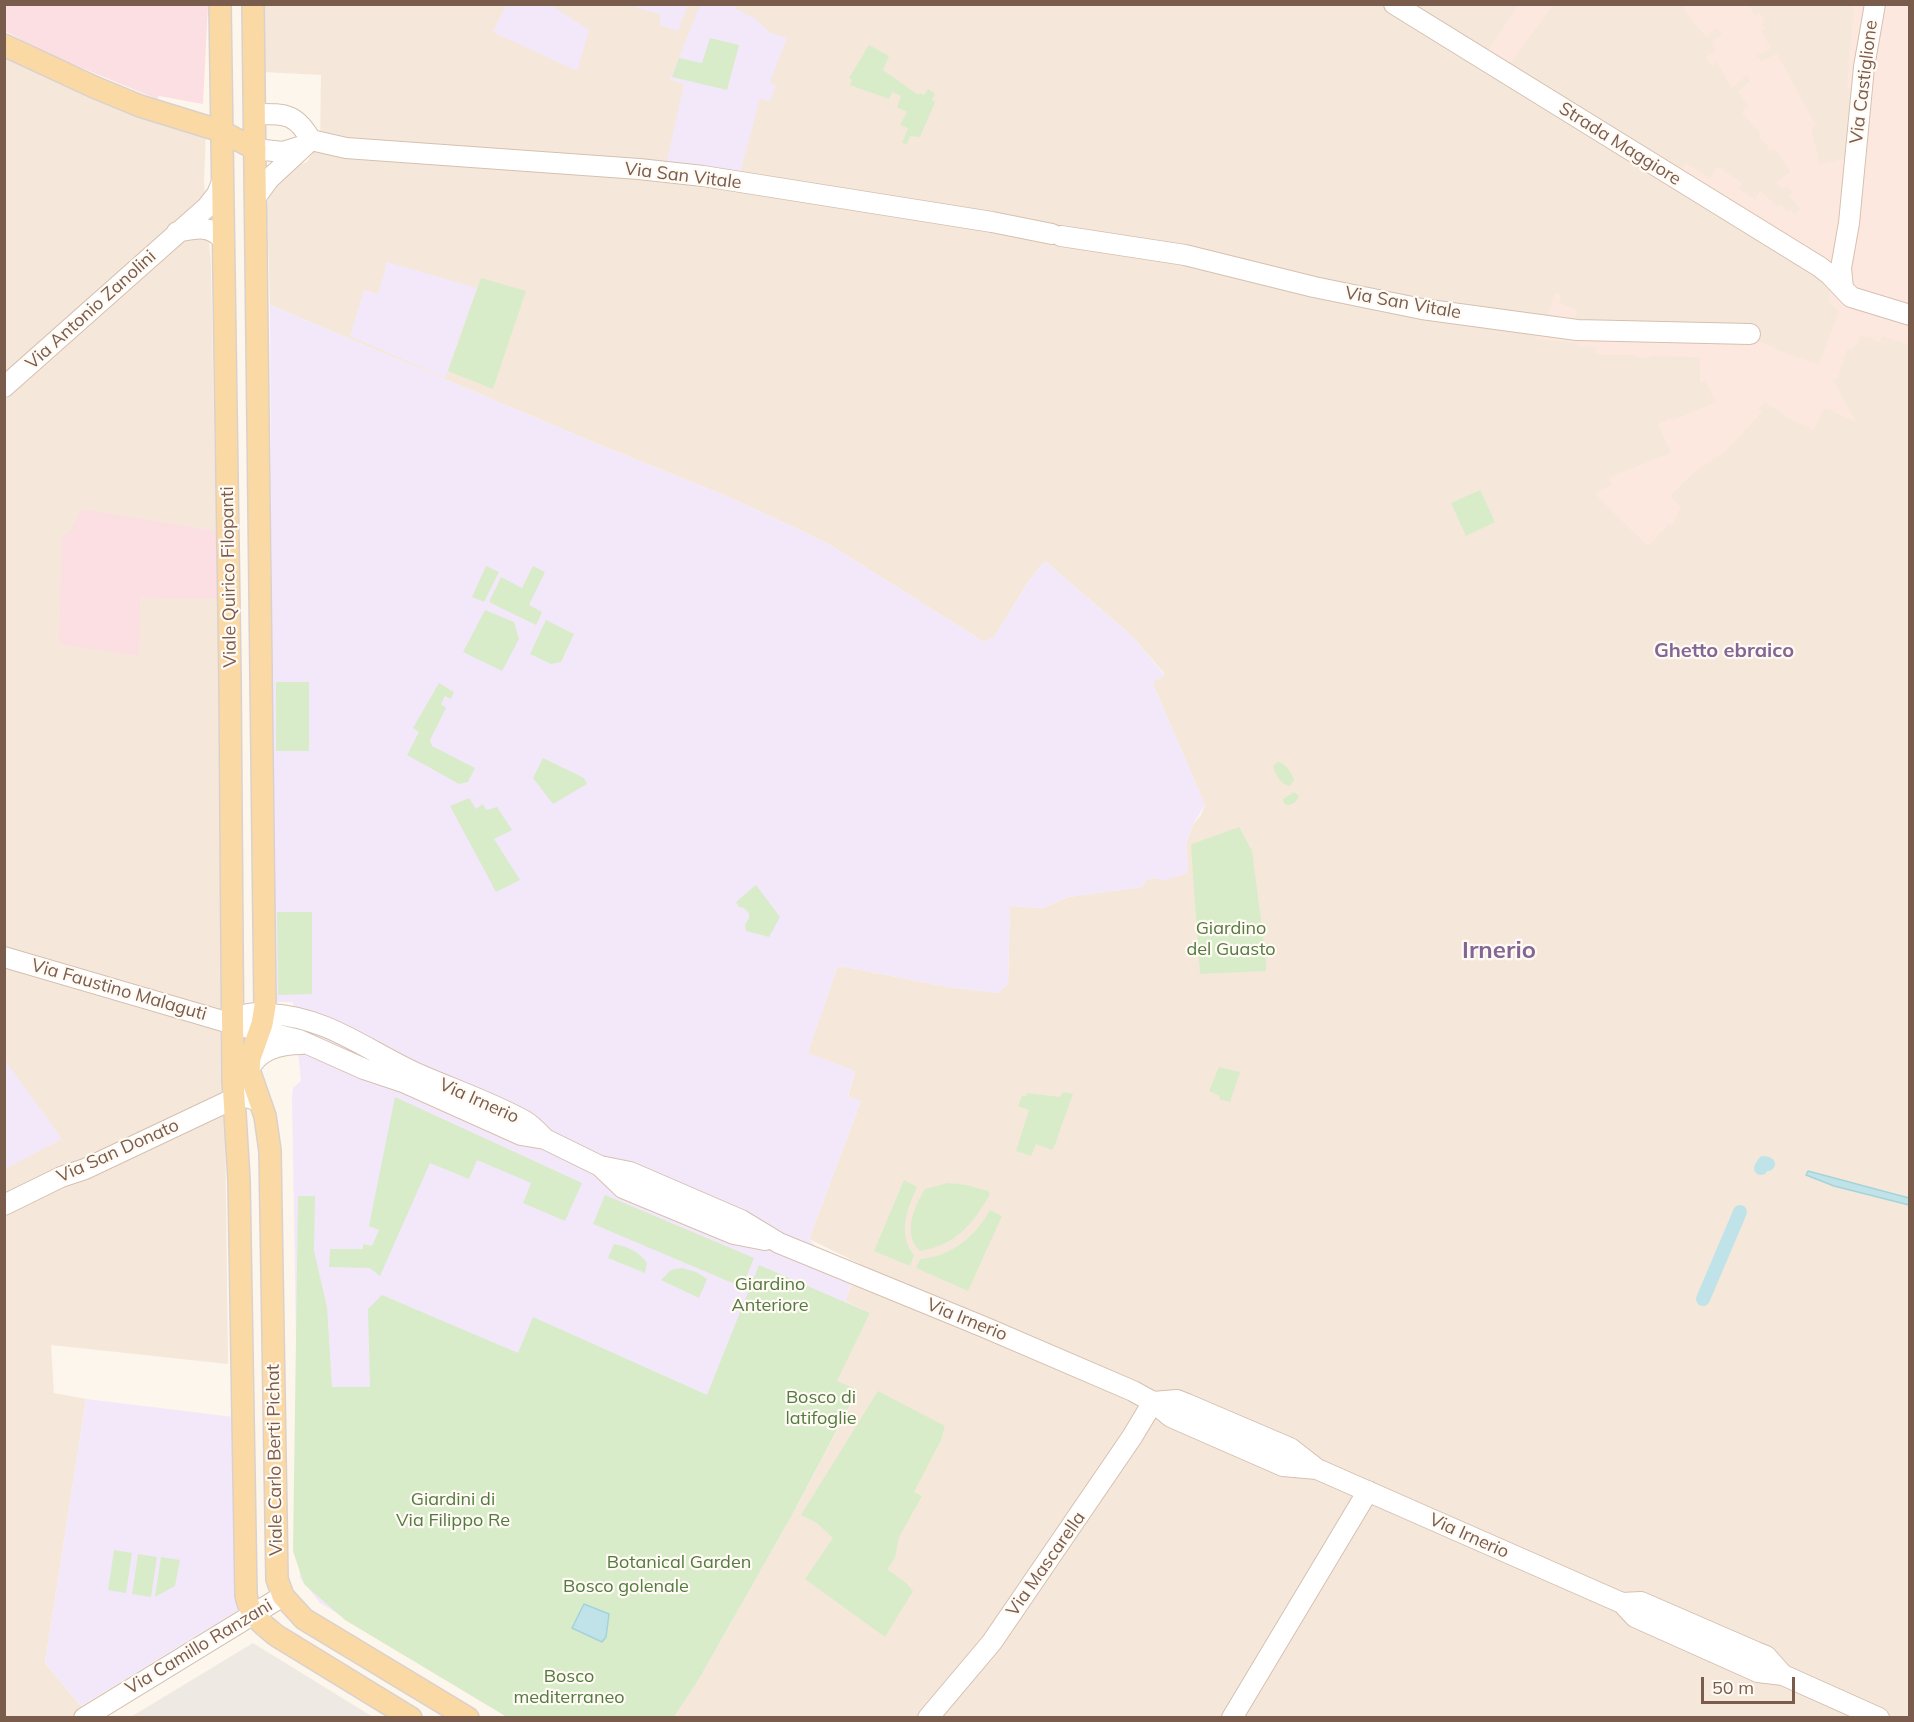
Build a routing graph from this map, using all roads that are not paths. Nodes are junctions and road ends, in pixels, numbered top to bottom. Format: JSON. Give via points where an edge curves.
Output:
{"nodes":[{"id":1,"x":220,"y":4,"type":"edge"},
{"id":2,"x":253,"y":4,"type":"edge"},
{"id":3,"x":1394,"y":4,"type":"edge"},
{"id":4,"x":1875,"y":4,"type":"edge"},
{"id":5,"x":4,"y":45,"type":"edge"},
{"id":6,"x":254,"y":114,"type":"junction"},
{"id":7,"x":221,"y":131,"type":"junction"},
{"id":8,"x":307,"y":143,"type":"junction"},
{"id":9,"x":255,"y":149,"type":"junction"},
{"id":10,"x":222,"y":182,"type":"junction"},
{"id":11,"x":255,"y":198,"type":"junction"},
{"id":12,"x":177,"y":232,"type":"junction"},
{"id":13,"x":224,"y":242,"type":"junction"},
{"id":14,"x":1843,"y":288,"type":"junction"},
{"id":15,"x":1910,"y":315,"type":"edge"},
{"id":16,"x":1750,"y":334,"type":"dead end"},
{"id":17,"x":4,"y":387,"type":"edge"},
{"id":18,"x":4,"y":957,"type":"edge"},
{"id":19,"x":263,"y":1022,"type":"junction"},
{"id":20,"x":233,"y":1024,"type":"junction"},
{"id":21,"x":313,"y":1046,"type":"junction"},
{"id":22,"x":249,"y":1070,"type":"junction"},
{"id":23,"x":405,"y":1075,"type":"junction"},
{"id":24,"x":233,"y":1099,"type":"junction"},
{"id":25,"x":259,"y":1101,"type":"junction"},
{"id":26,"x":4,"y":1205,"type":"edge"},
{"id":27,"x":273,"y":1384,"type":"junction"},
{"id":28,"x":242,"y":1385,"type":"junction"},
{"id":29,"x":1153,"y":1402,"type":"junction"},
{"id":30,"x":1368,"y":1491,"type":"junction"},
{"id":31,"x":283,"y":1596,"type":"junction"},
{"id":32,"x":252,"y":1614,"type":"junction"},
{"id":33,"x":88,"y":1715,"type":"edge"},
{"id":34,"x":460,"y":1716,"type":"edge"},
{"id":35,"x":411,"y":1718,"type":"edge"},
{"id":36,"x":928,"y":1718,"type":"edge"},
{"id":37,"x":1232,"y":1718,"type":"edge"},
{"id":38,"x":1879,"y":1718,"type":"edge"}],
"edges":[{"from":1,"to":7,"type":"main road","name":"Viale Quirico Filopanti"},
{"from":2,"to":6,"type":"main road","name":"Viale Quirico Filopanti"},
{"from":3,"to":14,"type":"street","name":"Strada Maggiore","via":[[1820,267]]},
{"from":4,"to":14,"type":"street","name":"Via Castiglione","via":[[1841,268]]},
{"from":5,"to":7,"type":"main road","via":[[140,105]]},
{"from":6,"to":7,"type":"main road"},
{"from":6,"to":8,"type":"street","via":[[280,114],[295,119],[304,127]]},
{"from":6,"to":9,"type":"main road","name":"Viale Quirico Filopanti"},
{"from":7,"to":9,"type":"main road"},
{"from":7,"to":10,"type":"main road","name":"Viale Quirico Filopanti"},
{"from":8,"to":9,"type":"street","via":[[283,152]]},
{"from":8,"to":11,"type":"street"},
{"from":8,"to":16,"type":"street","name":"Via San Vitale","via":[[703,176],[1185,255],[1422,309],[1577,330]]},
{"from":9,"to":11,"type":"main road","name":"Viale Quirico Filopanti"},
{"from":10,"to":12,"type":"street","name":"Via Antonio Zanolini","via":[[212,201]]},
{"from":10,"to":13,"type":"main road","name":"Viale Quirico Filopanti"},
{"from":11,"to":19,"type":"main road","name":"Viale Quirico Filopanti"},
{"from":12,"to":13,"type":"street","via":[[208,229]]},
{"from":12,"to":17,"type":"street","name":"Via Antonio Zanolini"},
{"from":13,"to":20,"type":"main road","name":"Viale Quirico Filopanti"},
{"from":14,"to":15,"type":"street","name":"Strada Maggiore","via":[[1851,297]]},
{"from":18,"to":20,"type":"street","name":"Via Faustino Malaguti"},
{"from":19,"to":20,"type":"street","via":[[249,1013]]},
{"from":19,"to":21,"type":"street"},
{"from":19,"to":22,"type":"main road","name":"Viale Quirico Filopanti"},
{"from":19,"to":23,"type":"street","via":[[289,1016],[338,1031]]},
{"from":20,"to":24,"type":"main road","name":"Viale Quirico Filopanti"},
{"from":21,"to":22,"type":"street","via":[[294,1044],[263,1053]]},
{"from":21,"to":23,"type":"street","via":[[364,1069]]},
{"from":22,"to":25,"type":"main road","name":"Viale Carlo Berti Pichat"},
{"from":23,"to":29,"type":"street","name":"Via Irnerio","via":[[521,1135],[545,1139],[600,1166],[623,1188],[734,1234],[779,1243],[1030,1346]]},
{"from":24,"to":25,"type":"street"},
{"from":24,"to":26,"type":"street","name":"Via San Donato"},
{"from":24,"to":28,"type":"main road","name":"Viale Carlo Berti Pichat","via":[[239,1180]]},
{"from":25,"to":27,"type":"main road","name":"Viale Carlo Berti Pichat","via":[[268,1127],[270,1151]]},
{"from":27,"to":28,"type":"main road"},
{"from":27,"to":31,"type":"main road","name":"Viale Carlo Berti Pichat","via":[[277,1579]]},
{"from":28,"to":32,"type":"main road","name":"Viale Carlo Berti Pichat","via":[[246,1592]]},
{"from":29,"to":30,"type":"street","name":"Via Irnerio","via":[[1172,1418],[1283,1466],[1317,1469]]},
{"from":29,"to":36,"type":"street","name":"Via Mascarella","via":[[992,1642]]},
{"from":30,"to":37,"type":"street"},
{"from":30,"to":38,"type":"street","name":"Via Irnerio","via":[[1622,1603],[1635,1617],[1758,1672],[1783,1675]]},
{"from":31,"to":32,"type":"street","name":"Via Camillo Ranzani"},
{"from":31,"to":34,"type":"main road","via":[[304,1619]]},
{"from":32,"to":33,"type":"street","name":"Via Camillo Ranzani"},
{"from":32,"to":35,"type":"main road","via":[[277,1636]]}]}
